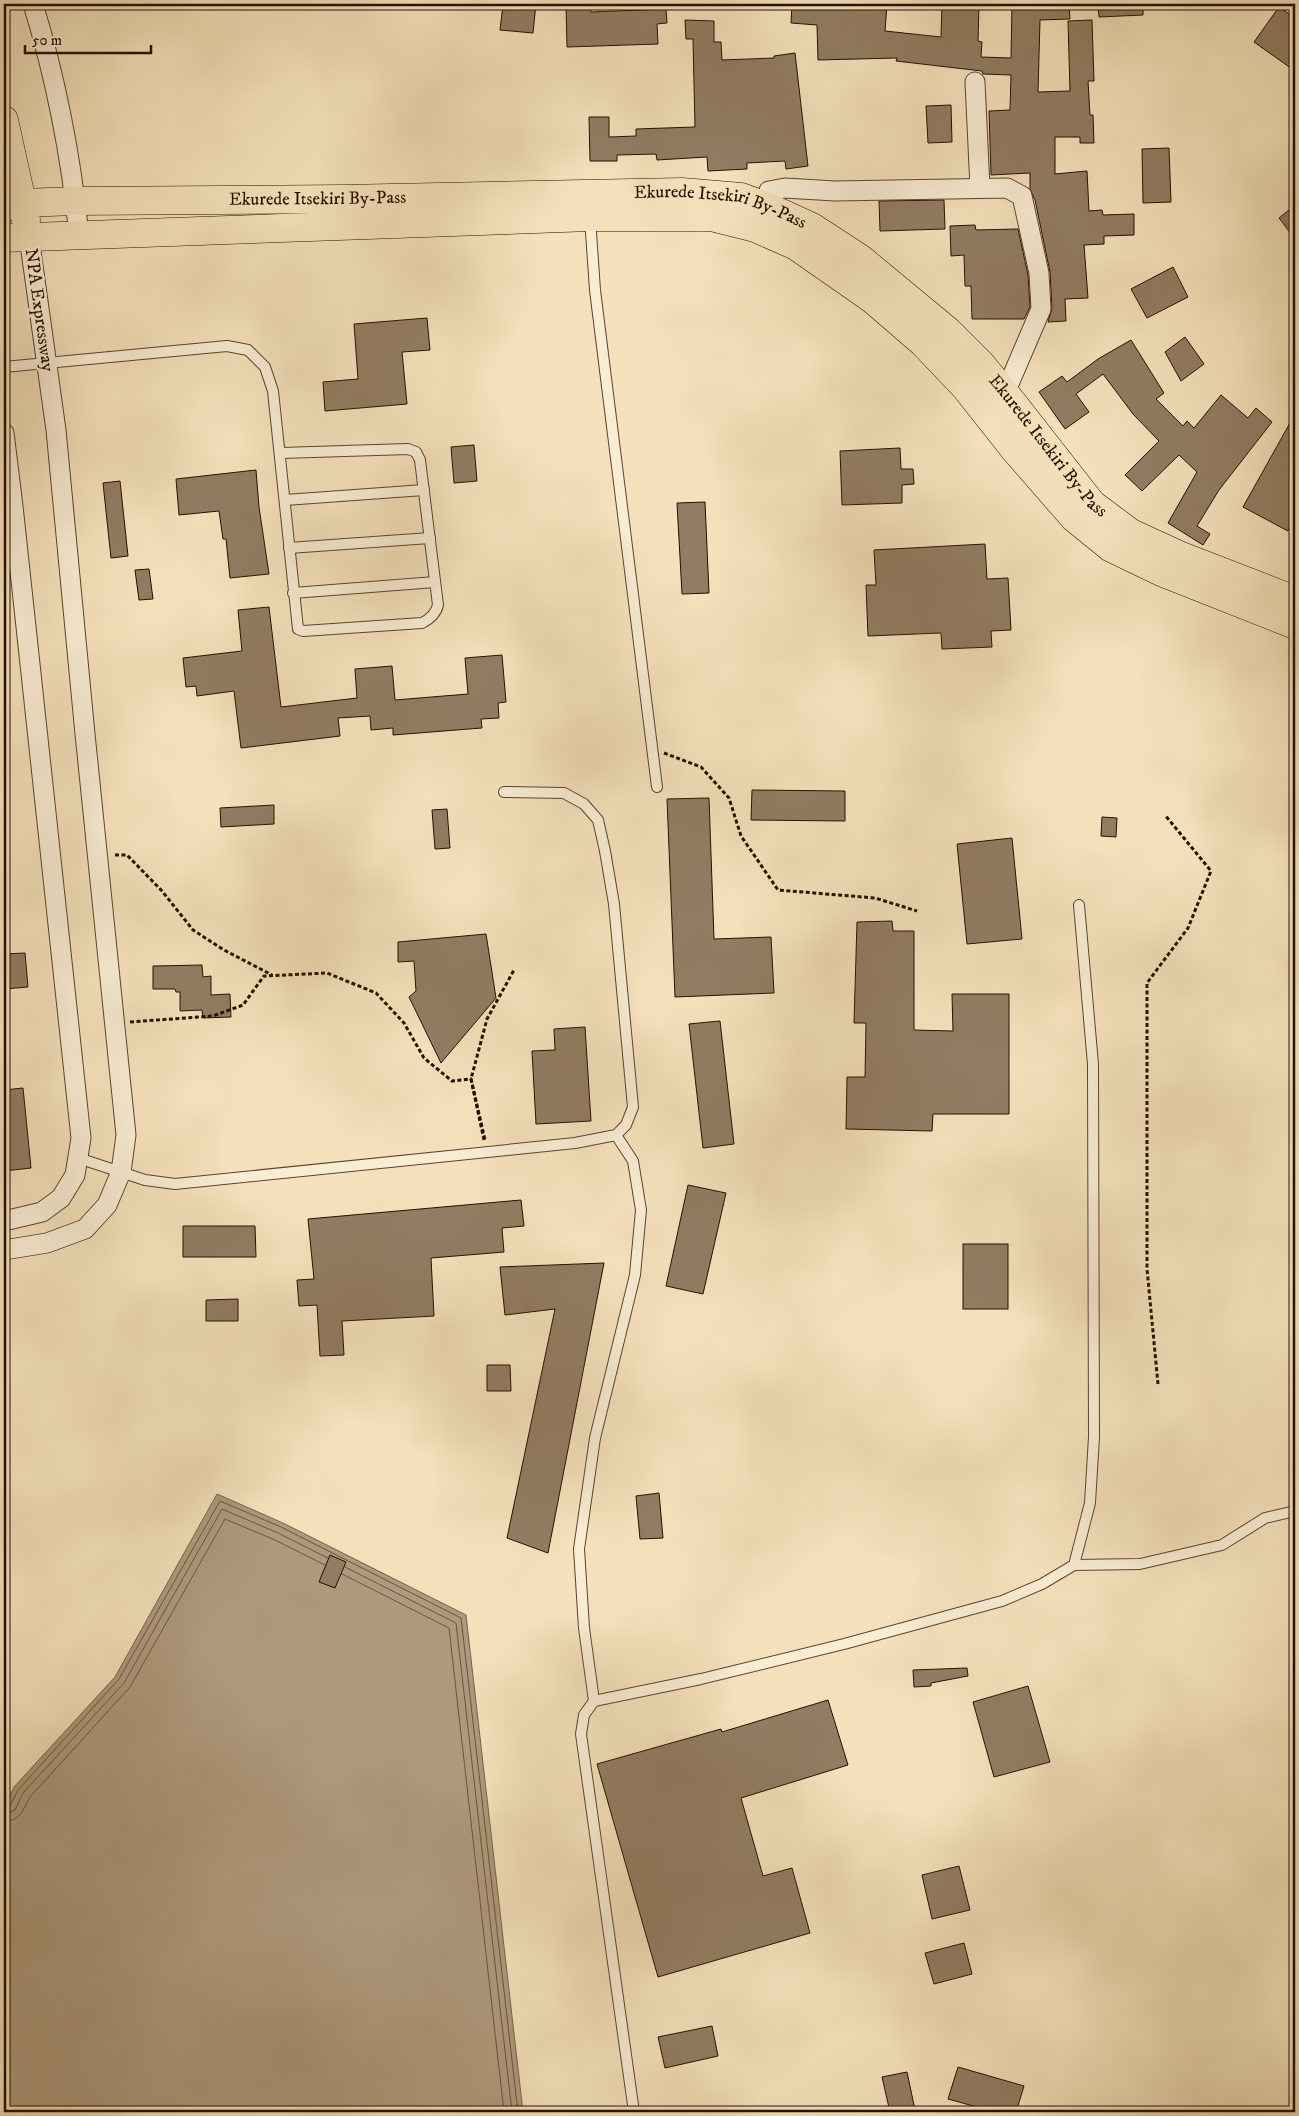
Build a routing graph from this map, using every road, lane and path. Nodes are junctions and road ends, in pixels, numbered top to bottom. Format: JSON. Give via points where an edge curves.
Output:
{"nodes":[{"id":1,"x":33,"y":4,"type":"edge"},
{"id":2,"x":975,"y":82,"type":"dead end"},
{"id":3,"x":4,"y":120,"type":"edge"},
{"id":4,"x":980,"y":188,"type":"junction"},
{"id":5,"x":76,"y":201,"type":"junction"},
{"id":6,"x":13,"y":205,"type":"edge"},
{"id":7,"x":766,"y":206,"type":"junction"},
{"id":8,"x":590,"y":216,"type":"junction"},
{"id":9,"x":79,"y":235,"type":"junction"},
{"id":10,"x":16,"y":237,"type":"edge"},
{"id":11,"x":47,"y":362,"type":"junction"},
{"id":12,"x":4,"y":367,"type":"edge"},
{"id":13,"x":1005,"y":393,"type":"junction"},
{"id":14,"x":4,"y":433,"type":"edge"},
{"id":15,"x":281,"y":453,"type":"junction"},
{"id":16,"x":424,"y":490,"type":"junction"},
{"id":17,"x":285,"y":500,"type":"junction"},
{"id":18,"x":430,"y":538,"type":"junction"},
{"id":19,"x":289,"y":548,"type":"junction"},
{"id":20,"x":435,"y":582,"type":"junction"},
{"id":21,"x":293,"y":593,"type":"junction"},
{"id":22,"x":1295,"y":600,"type":"edge"},
{"id":23,"x":1295,"y":625,"type":"edge"},
{"id":24,"x":652,"y":748,"type":"junction"},
{"id":25,"x":657,"y":787,"type":"dead end"},
{"id":26,"x":504,"y":792,"type":"dead end"},
{"id":27,"x":1165,"y":816,"type":"dead end"},
{"id":28,"x":98,"y":856,"type":"junction"},
{"id":29,"x":1079,"y":905,"type":"dead end"},
{"id":30,"x":917,"y":911,"type":"dead end"},
{"id":31,"x":514,"y":970,"type":"dead end"},
{"id":32,"x":273,"y":975,"type":"junction"},
{"id":33,"x":115,"y":1023,"type":"junction"},
{"id":34,"x":471,"y":1079,"type":"junction"},
{"id":35,"x":616,"y":1135,"type":"junction"},
{"id":36,"x":486,"y":1152,"type":"junction"},
{"id":37,"x":78,"y":1158,"type":"junction"},
{"id":38,"x":121,"y":1172,"type":"junction"},
{"id":39,"x":4,"y":1221,"type":"edge"},
{"id":40,"x":4,"y":1250,"type":"edge"},
{"id":41,"x":1158,"y":1384,"type":"dead end"},
{"id":42,"x":1295,"y":1511,"type":"edge"},
{"id":43,"x":1074,"y":1565,"type":"junction"},
{"id":44,"x":594,"y":1701,"type":"junction"},
{"id":45,"x":634,"y":2112,"type":"edge"}],
"edges":[{"from":1,"to":5,"type":"street","via":[[56,88]]},
{"from":2,"to":4,"type":"street"},
{"from":3,"to":6,"type":"main road","name":"NPA Expressway"},
{"from":4,"to":7,"type":"street","via":[[835,191],[785,188],[769,191]]},
{"from":4,"to":13,"type":"street","via":[[1006,188],[1022,196],[1039,273],[1041,309]]},
{"from":5,"to":6,"type":"main road","name":"Ekurede Itsekiri By-Pass"},
{"from":5,"to":7,"type":"main road","name":"Ekurede Itsekiri By-Pass","via":[[682,192],[741,197]]},
{"from":5,"to":9,"type":"street"},
{"from":6,"to":10,"type":"main road","name":"NPA Expressway"},
{"from":7,"to":13,"type":"main road","name":"Ekurede Itsekiri By-Pass","via":[[812,227],[862,259],[948,331],[982,364]]},
{"from":8,"to":9,"type":"main road","name":"Ekurede Itsekiri By-Pass"},
{"from":8,"to":23,"type":"main road","name":"Ekurede Itsekiri By-Pass","via":[[711,217],[754,228],[796,246],[872,299],[923,343],[965,387],[1074,518],[1112,548],[1161,572]]},
{"from":8,"to":24,"type":"lane","via":[[595,290]]},
{"from":9,"to":10,"type":"main road","name":"Ekurede Itsekiri By-Pass"},
{"from":10,"to":11,"type":"street","name":"NPA Expressway"},
{"from":11,"to":12,"type":"lane"},
{"from":11,"to":15,"type":"lane","via":[[227,346],[248,350],[265,367],[273,391]]},
{"from":11,"to":28,"type":"street","name":"NPA Expressway"},
{"from":13,"to":22,"type":"main road","name":"Ekurede Itsekiri By-Pass","via":[[1092,504],[1131,533]]},
{"from":14,"to":37,"type":"street","via":[[81,1138]]},
{"from":15,"to":16,"type":"lane","via":[[413,450],[420,460]]},
{"from":15,"to":17,"type":"lane"},
{"from":16,"to":17,"type":"lane"},
{"from":16,"to":18,"type":"lane"},
{"from":17,"to":19,"type":"lane"},
{"from":18,"to":19,"type":"lane"},
{"from":18,"to":20,"type":"lane"},
{"from":19,"to":21,"type":"lane"},
{"from":20,"to":21,"type":"lane"},
{"from":20,"to":21,"type":"lane","via":[[437,610],[422,623],[303,631],[296,626]]},
{"from":24,"to":25,"type":"lane"},
{"from":24,"to":30,"type":"path","via":[[702,768],[730,798],[742,836],[778,890],[874,898]]},
{"from":26,"to":35,"type":"lane","via":[[564,793],[584,804],[598,820],[614,904],[633,1107],[626,1125]]},
{"from":27,"to":41,"type":"path","via":[[1211,871],[1188,928],[1148,983],[1147,1269]]},
{"from":28,"to":32,"type":"path","via":[[127,855],[193,930]]},
{"from":28,"to":33,"type":"street","name":"NPA Expressway"},
{"from":29,"to":43,"type":"lane","via":[[1093,1064],[1094,1437],[1090,1503]]},
{"from":31,"to":34,"type":"path","via":[[487,1019]]},
{"from":32,"to":33,"type":"path","via":[[264,976],[243,1005],[213,1016]]},
{"from":32,"to":34,"type":"path","via":[[328,973],[376,993],[404,1023],[424,1058],[452,1082]]},
{"from":33,"to":38,"type":"street","name":"NPA Expressway","via":[[126,1135]]},
{"from":34,"to":36,"type":"path"},
{"from":35,"to":36,"type":"lane"},
{"from":35,"to":44,"type":"lane","via":[[633,1161],[641,1210],[635,1275],[595,1438],[579,1549],[584,1628]]},
{"from":36,"to":38,"type":"lane","via":[[175,1184],[145,1180]]},
{"from":37,"to":38,"type":"lane"},
{"from":37,"to":39,"type":"street","via":[[75,1175],[60,1198],[42,1212]]},
{"from":38,"to":40,"type":"street","name":"NPA Expressway","via":[[107,1205],[85,1229],[47,1243]]},
{"from":42,"to":43,"type":"lane","via":[[1265,1518],[1222,1545],[1140,1564]]},
{"from":43,"to":44,"type":"lane","via":[[1042,1584],[1002,1601],[710,1677]]},
{"from":44,"to":45,"type":"lane","via":[[584,1715],[581,1734]]}]}
